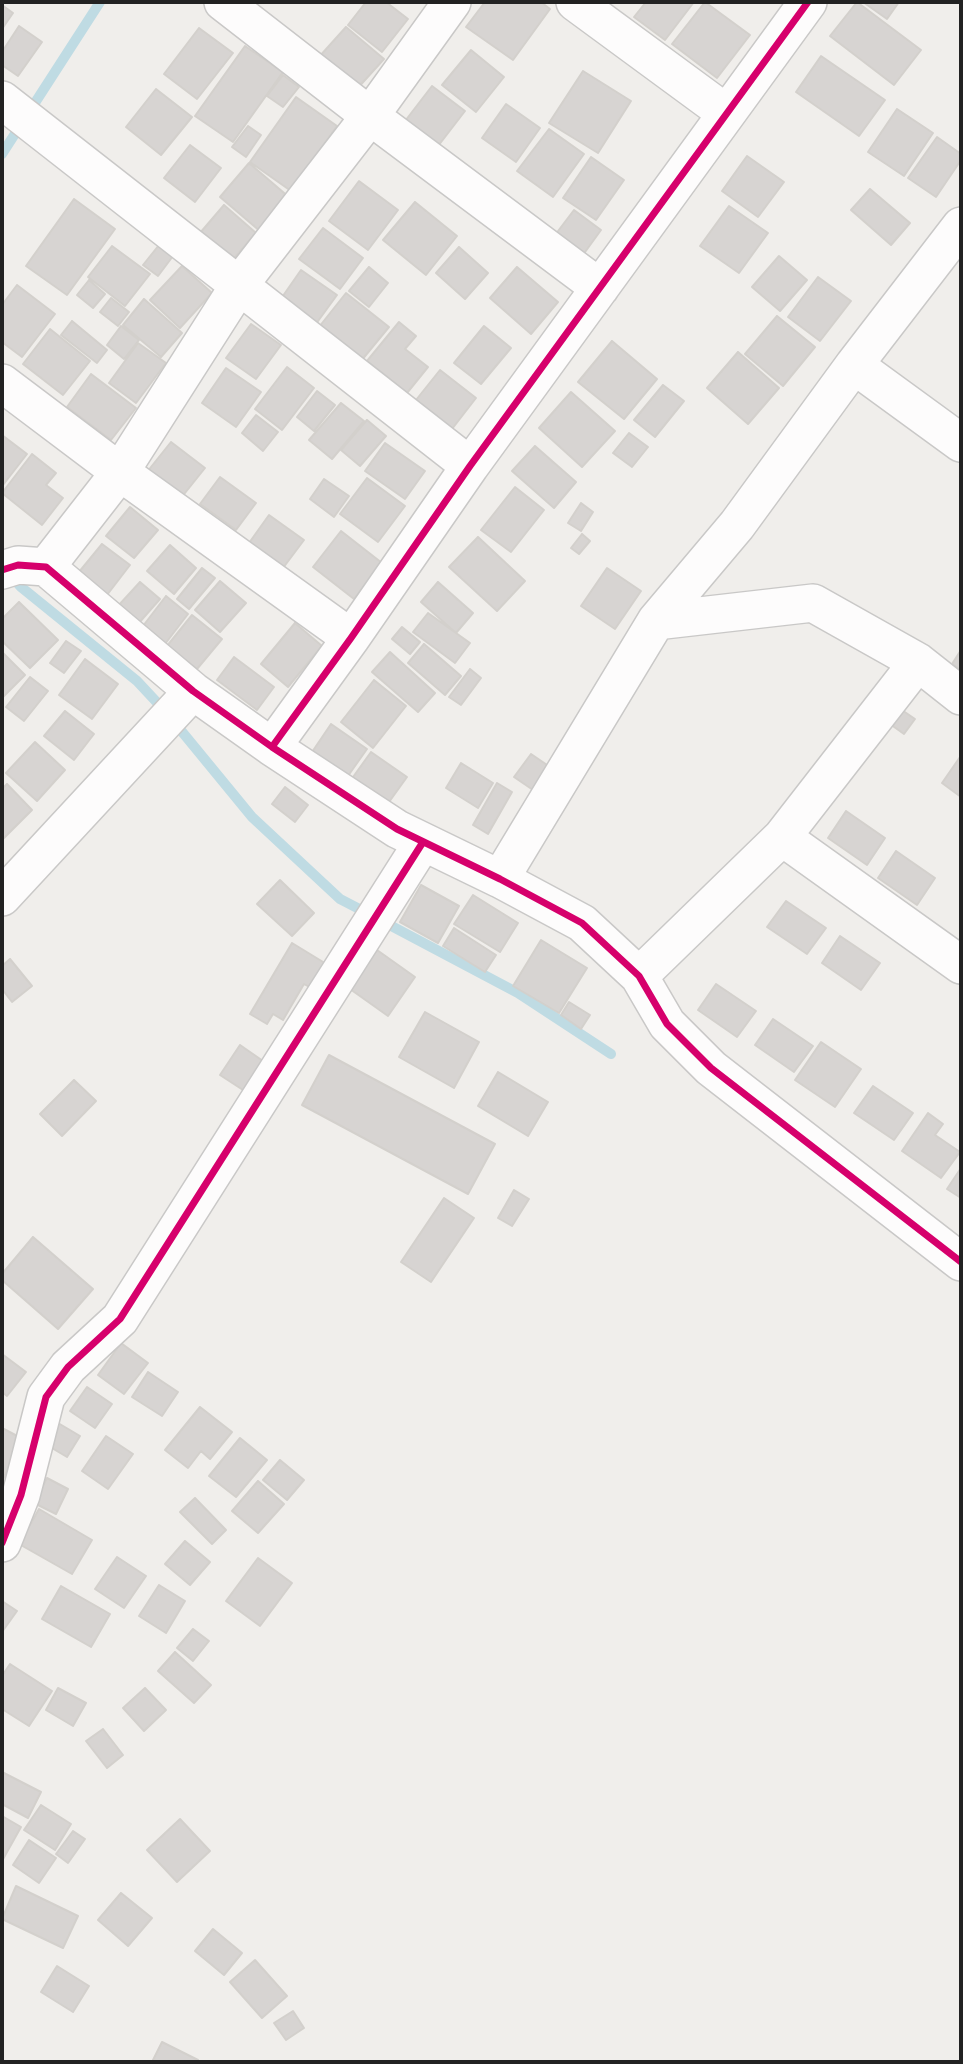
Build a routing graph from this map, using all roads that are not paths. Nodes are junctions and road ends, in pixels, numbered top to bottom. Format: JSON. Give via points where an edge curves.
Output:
{"nodes":[{"id":1,"x":223,"y":2,"type":"edge"},
{"id":2,"x":452,"y":2,"type":"edge"},
{"id":3,"x":575,"y":2,"type":"edge"},
{"id":4,"x":808,"y":2,"type":"edge"},
{"id":5,"x":2,"y":100,"type":"edge"},
{"id":6,"x":726,"y":113,"type":"junction"},
{"id":7,"x":370,"y":116,"type":"junction"},
{"id":8,"x":961,"y":226,"type":"edge"},
{"id":9,"x":240,"y":284,"type":"junction"},
{"id":10,"x":600,"y":288,"type":"junction"},
{"id":11,"x":853,"y":365,"type":"junction"},
{"id":12,"x":2,"y":383,"type":"edge"},
{"id":13,"x":961,"y":443,"type":"edge"},
{"id":14,"x":470,"y":466,"type":"junction"},
{"id":15,"x":120,"y":472,"type":"junction"},
{"id":16,"x":46,"y":567,"type":"junction"},
{"id":17,"x":2,"y":570,"type":"edge"},
{"id":18,"x":656,"y":621,"type":"junction"},
{"id":19,"x":351,"y":638,"type":"junction"},
{"id":20,"x":918,"y":662,"type":"junction"},
{"id":21,"x":193,"y":691,"type":"junction"},
{"id":22,"x":961,"y":696,"type":"edge"},
{"id":23,"x":272,"y":747,"type":"junction"},
{"id":24,"x":782,"y":836,"type":"junction"},
{"id":25,"x":423,"y":842,"type":"junction"},
{"id":26,"x":500,"y":879,"type":"junction"},
{"id":27,"x":2,"y":897,"type":"edge"},
{"id":28,"x":961,"y":965,"type":"edge"},
{"id":29,"x":639,"y":976,"type":"junction"},
{"id":30,"x":961,"y":1262,"type":"edge"},
{"id":31,"x":2,"y":1543,"type":"edge"}],
"edges":[{"from":1,"to":7,"type":"street"},
{"from":2,"to":7,"type":"street"},
{"from":3,"to":6,"type":"street"},
{"from":4,"to":6,"type":"street"},
{"from":5,"to":9,"type":"street"},
{"from":6,"to":10,"type":"street"},
{"from":7,"to":9,"type":"street"},
{"from":7,"to":10,"type":"street"},
{"from":8,"to":11,"type":"street"},
{"from":9,"to":14,"type":"street"},
{"from":9,"to":15,"type":"street"},
{"from":10,"to":14,"type":"street"},
{"from":11,"to":13,"type":"street"},
{"from":11,"to":18,"type":"street","via":[[737,525]]},
{"from":12,"to":15,"type":"street"},
{"from":14,"to":19,"type":"street"},
{"from":15,"to":16,"type":"street"},
{"from":15,"to":19,"type":"street"},
{"from":16,"to":17,"type":"street","via":[[18,565]]},
{"from":16,"to":21,"type":"street"},
{"from":18,"to":20,"type":"street","via":[[813,603]]},
{"from":18,"to":26,"type":"street"},
{"from":19,"to":23,"type":"street"},
{"from":20,"to":22,"type":"street"},
{"from":20,"to":24,"type":"street"},
{"from":21,"to":23,"type":"street"},
{"from":21,"to":27,"type":"street"},
{"from":23,"to":25,"type":"street"},
{"from":24,"to":28,"type":"street"},
{"from":24,"to":29,"type":"street"},
{"from":25,"to":26,"type":"street"},
{"from":25,"to":31,"type":"street","via":[[120,1319],[68,1367],[46,1397],[21,1495]]},
{"from":26,"to":29,"type":"street","via":[[582,923]]},
{"from":29,"to":30,"type":"street","via":[[667,1024],[711,1068]]}]}
